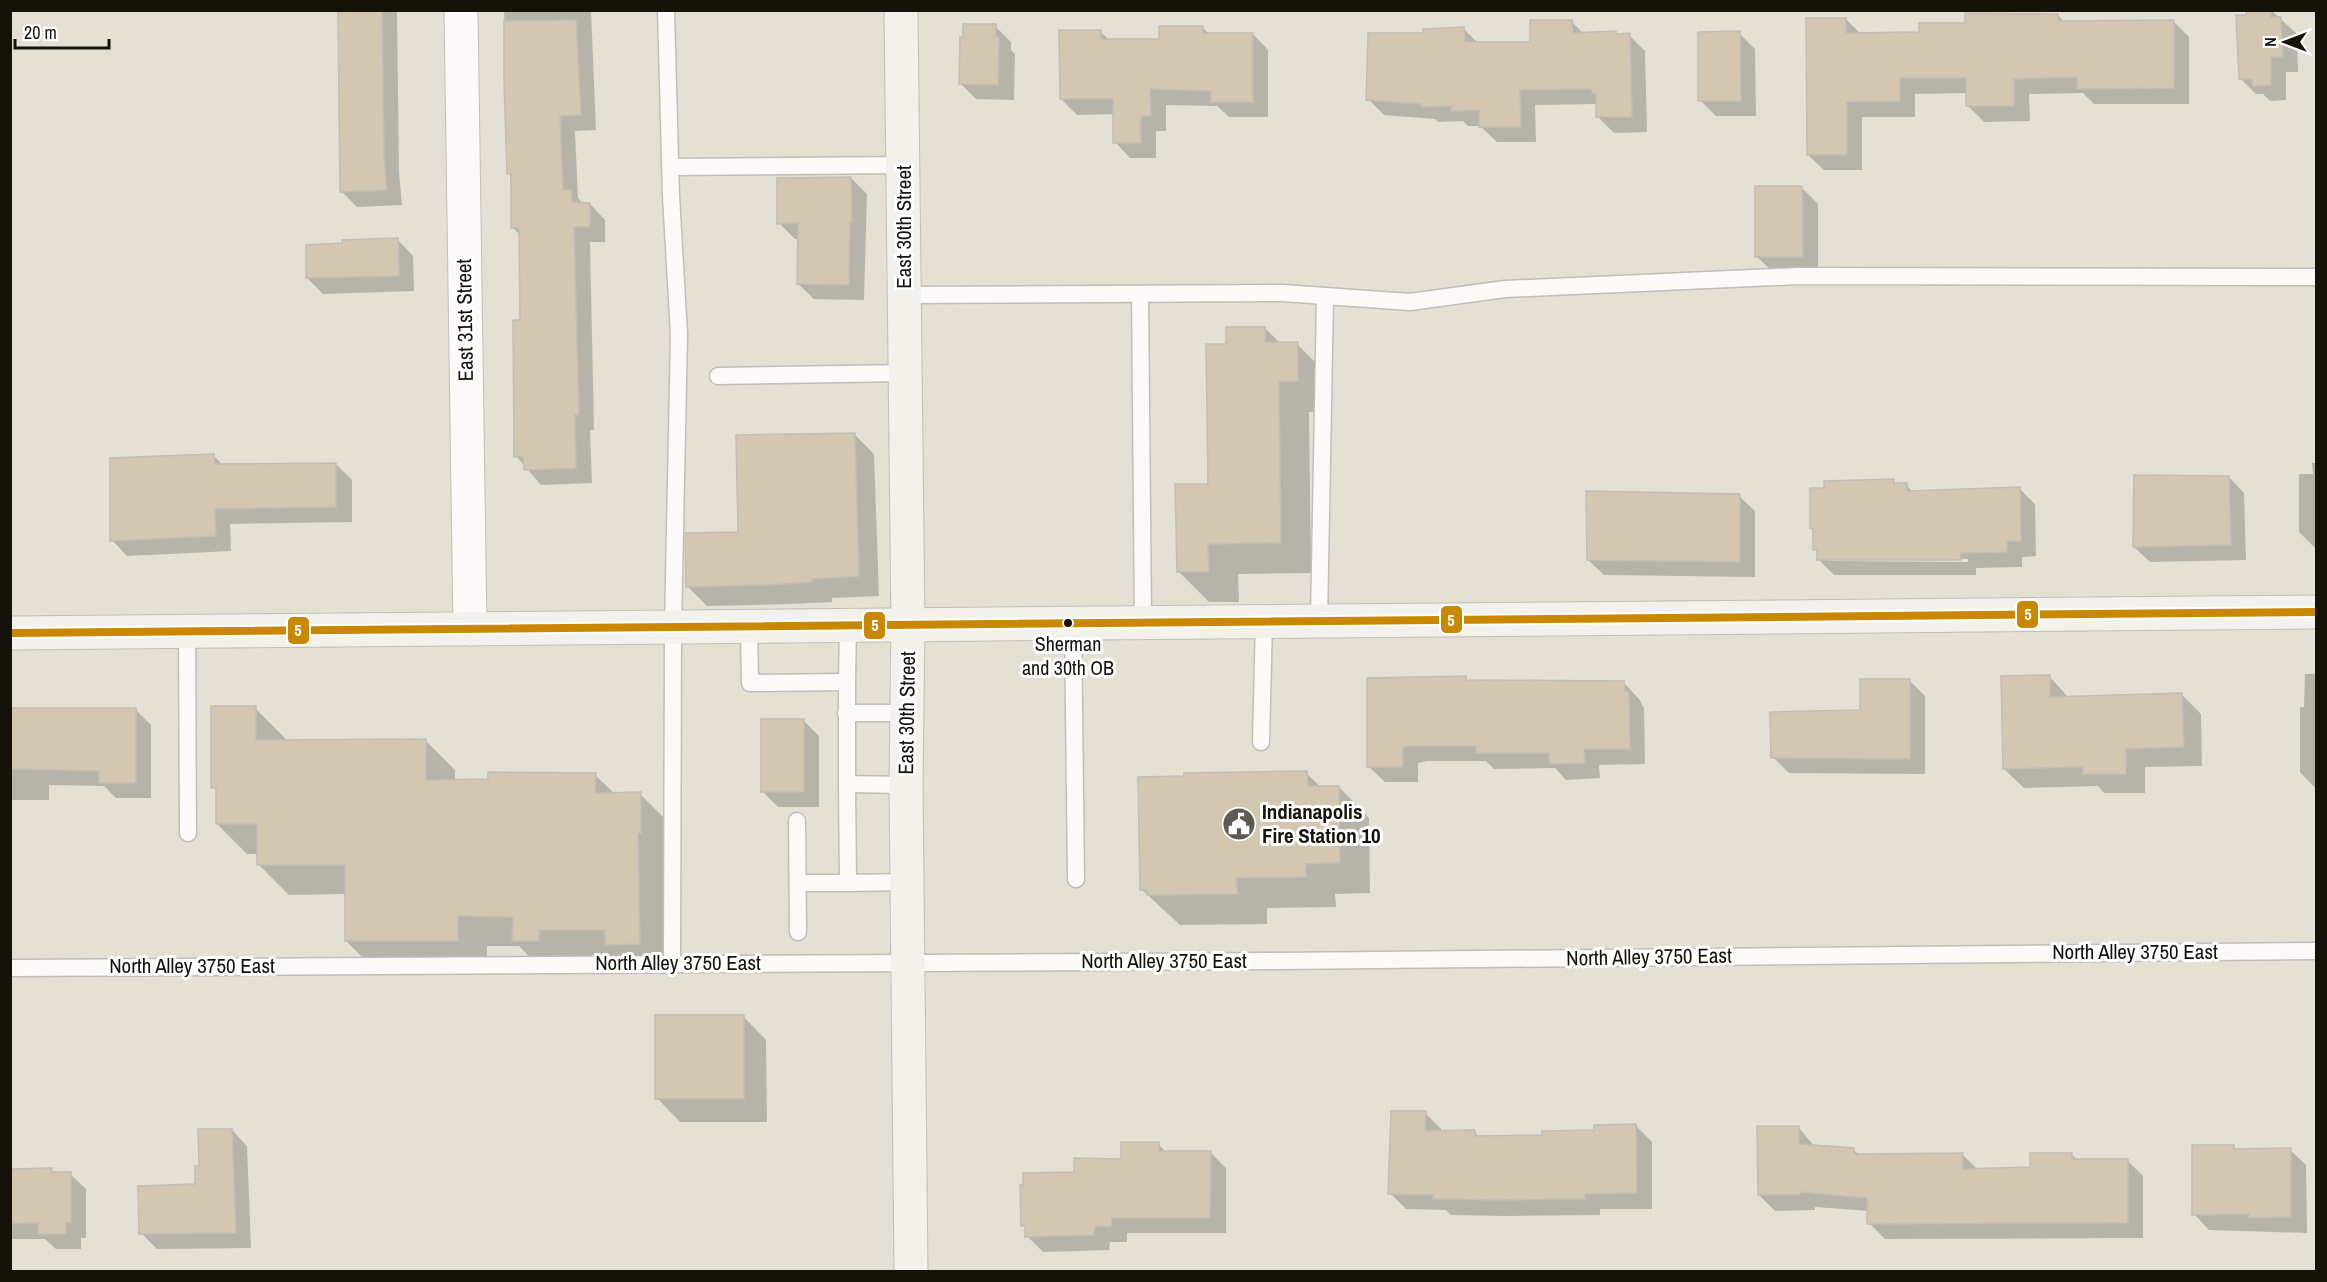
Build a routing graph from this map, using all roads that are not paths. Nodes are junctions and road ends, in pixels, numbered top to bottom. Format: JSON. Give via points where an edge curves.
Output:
{"nodes":[{"id":1,"x":461,"y":10,"type":"edge"},
{"id":2,"x":666,"y":10,"type":"edge"},
{"id":3,"x":901,"y":10,"type":"edge"},
{"id":4,"x":904,"y":165,"type":"junction"},
{"id":5,"x":670,"y":167,"type":"junction"},
{"id":6,"x":2316,"y":277,"type":"edge"},
{"id":7,"x":1140,"y":294,"type":"junction"},
{"id":8,"x":904,"y":295,"type":"junction"},
{"id":9,"x":1325,"y":296,"type":"junction"},
{"id":10,"x":905,"y":373,"type":"junction"},
{"id":11,"x":718,"y":376,"type":"dead end"},
{"id":12,"x":2316,"y":612,"type":"edge"},
{"id":13,"x":1264,"y":621,"type":"junction"},
{"id":14,"x":1319,"y":621,"type":"junction"},
{"id":15,"x":1073,"y":622,"type":"junction"},
{"id":16,"x":1143,"y":622,"type":"junction"},
{"id":17,"x":848,"y":624,"type":"junction"},
{"id":18,"x":908,"y":624,"type":"junction"},
{"id":19,"x":749,"y":626,"type":"junction"},
{"id":20,"x":673,"y":627,"type":"junction"},
{"id":21,"x":470,"y":629,"type":"junction"},
{"id":22,"x":187,"y":632,"type":"junction"},
{"id":23,"x":10,"y":633,"type":"edge"},
{"id":24,"x":847,"y":682,"type":"junction"},
{"id":25,"x":846,"y":713,"type":"junction"},
{"id":26,"x":908,"y":713,"type":"junction"},
{"id":27,"x":1261,"y":742,"type":"dead end"},
{"id":28,"x":847,"y":784,"type":"junction"},
{"id":29,"x":906,"y":785,"type":"junction"},
{"id":30,"x":797,"y":821,"type":"dead end"},
{"id":31,"x":188,"y":833,"type":"dead end"},
{"id":32,"x":1076,"y":879,"type":"dead end"},
{"id":33,"x":908,"y":882,"type":"junction"},
{"id":34,"x":798,"y":883,"type":"junction"},
{"id":35,"x":848,"y":883,"type":"junction"},
{"id":36,"x":798,"y":932,"type":"dead end"},
{"id":37,"x":2316,"y":951,"type":"edge"},
{"id":38,"x":910,"y":962,"type":"junction"},
{"id":39,"x":672,"y":963,"type":"junction"},
{"id":40,"x":10,"y":968,"type":"edge"},
{"id":41,"x":910,"y":1272,"type":"edge"}],
"edges":[{"from":1,"to":21,"type":"street","name":"East 31st Street"},
{"from":2,"to":5,"type":"lane"},
{"from":3,"to":4,"type":"main road","name":"East 30th Street"},
{"from":4,"to":5,"type":"lane"},
{"from":4,"to":8,"type":"main road","name":"East 30th Street"},
{"from":5,"to":20,"type":"lane","via":[[679,334]]},
{"from":6,"to":9,"type":"lane","via":[[1798,276],[1505,290],[1410,302]]},
{"from":7,"to":8,"type":"lane"},
{"from":7,"to":9,"type":"lane"},
{"from":7,"to":16,"type":"lane"},
{"from":8,"to":10,"type":"main road","name":"East 30th Street"},
{"from":9,"to":14,"type":"lane"},
{"from":10,"to":11,"type":"lane"},
{"from":10,"to":18,"type":"main road","name":"East 30th Street"},
{"from":12,"to":14,"type":"main road"},
{"from":13,"to":14,"type":"main road"},
{"from":13,"to":16,"type":"main road"},
{"from":13,"to":27,"type":"lane"},
{"from":15,"to":16,"type":"main road"},
{"from":15,"to":18,"type":"main road"},
{"from":15,"to":32,"type":"lane"},
{"from":17,"to":18,"type":"main road"},
{"from":17,"to":19,"type":"main road"},
{"from":17,"to":24,"type":"lane"},
{"from":18,"to":26,"type":"main road","name":"East 30th Street"},
{"from":19,"to":20,"type":"main road"},
{"from":19,"to":24,"type":"lane","via":[[750,683]]},
{"from":20,"to":21,"type":"main road"},
{"from":20,"to":39,"type":"lane"},
{"from":21,"to":22,"type":"main road"},
{"from":22,"to":23,"type":"main road"},
{"from":22,"to":31,"type":"lane"},
{"from":24,"to":25,"type":"lane"},
{"from":25,"to":26,"type":"lane"},
{"from":25,"to":28,"type":"lane"},
{"from":26,"to":29,"type":"main road","name":"East 30th Street"},
{"from":28,"to":29,"type":"lane"},
{"from":28,"to":35,"type":"lane"},
{"from":29,"to":33,"type":"main road","name":"East 30th Street"},
{"from":30,"to":34,"type":"lane"},
{"from":33,"to":35,"type":"lane"},
{"from":33,"to":38,"type":"main road","name":"East 30th Street"},
{"from":34,"to":35,"type":"lane"},
{"from":34,"to":36,"type":"lane"},
{"from":37,"to":38,"type":"lane","name":"North Alley 3750 East"},
{"from":38,"to":39,"type":"lane","name":"North Alley 3750 East"},
{"from":38,"to":41,"type":"main road","name":"East 30th Street"},
{"from":39,"to":40,"type":"lane","name":"North Alley 3750 East"}]}
